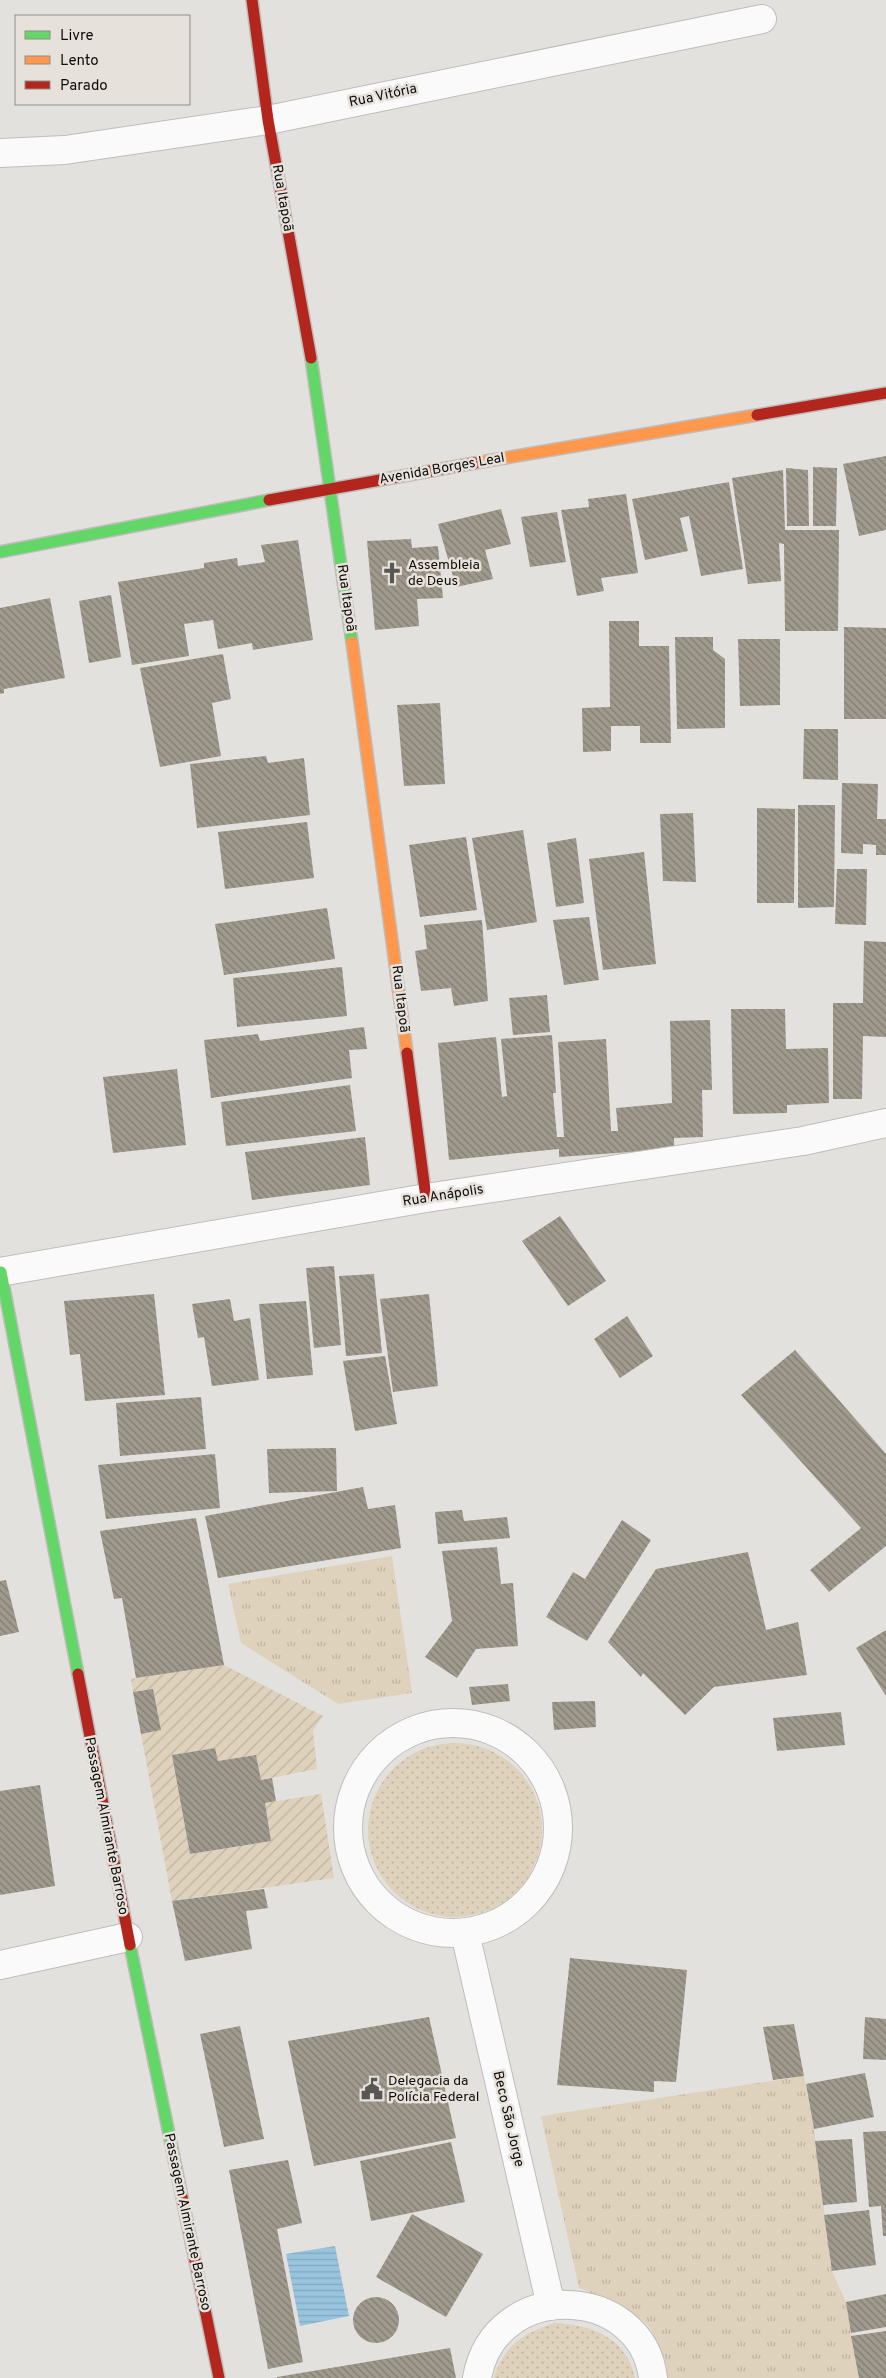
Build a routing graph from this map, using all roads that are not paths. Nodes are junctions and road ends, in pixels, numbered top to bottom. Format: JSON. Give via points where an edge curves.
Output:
{"nodes":[{"id":1,"x":252,"y":0,"type":"edge"},
{"id":2,"x":762,"y":19,"type":"dead end"},
{"id":3,"x":268,"y":120,"type":"junction"},
{"id":4,"x":0,"y":153,"type":"edge"},
{"id":5,"x":886,"y":393,"type":"edge"},
{"id":6,"x":330,"y":488,"type":"junction"},
{"id":7,"x":0,"y":552,"type":"edge"},
{"id":8,"x":886,"y":1123,"type":"edge"},
{"id":9,"x":426,"y":1198,"type":"junction"},
{"id":10,"x":0,"y":1272,"type":"edge"},
{"id":11,"x":465,"y":1933,"type":"junction"},
{"id":12,"x":128,"y":1937,"type":"junction"},
{"id":13,"x":0,"y":1965,"type":"edge"},
{"id":14,"x":550,"y":2306,"type":"junction"},
{"id":15,"x":219,"y":2378,"type":"edge"},
{"id":16,"x":477,"y":2378,"type":"edge"},
{"id":17,"x":653,"y":2378,"type":"edge"}],
"edges":[{"from":1,"to":3,"type":"street","name":"Rua Itapoã"},
{"from":2,"to":3,"type":"street","name":"Rua Vitória"},
{"from":3,"to":4,"type":"street","name":"Rua Vitória","via":[[65,150]]},
{"from":3,"to":6,"type":"street","name":"Rua Itapoã","via":[[308,340]]},
{"from":5,"to":6,"type":"street","name":"Avenida Borges Leal"},
{"from":6,"to":7,"type":"street","name":"Avenida Borges Leal"},
{"from":6,"to":9,"type":"street","name":"Rua Itapoã","via":[[377,815]]},
{"from":8,"to":9,"type":"street","name":"Rua Anápolis","via":[[803,1141]]},
{"from":9,"to":10,"type":"street","name":"Rua Anápolis"},
{"from":10,"to":12,"type":"street","name":"Passagem Almirante Barroso"},
{"from":11,"to":11,"type":"street","via":[[498,1924],[519,1910],[546,1878],[557,1847],[556,1805],[549,1784],[532,1758],[509,1738],[480,1726],[449,1723],[419,1728],[391,1742],[369,1764],[354,1791],[347,1821],[349,1852],[360,1880],[380,1904],[405,1922],[435,1932]]},
{"from":11,"to":14,"type":"street","name":"Beco São Jorge"},
{"from":12,"to":13,"type":"street"},
{"from":12,"to":15,"type":"street","name":"Passagem Almirante Barroso"},
{"from":14,"to":16,"type":"street","via":[[538,2307],[513,2319],[493,2339],[480,2364]]},
{"from":14,"to":17,"type":"street","via":[[566,2304],[594,2308],[619,2321],[639,2341]]}]}
